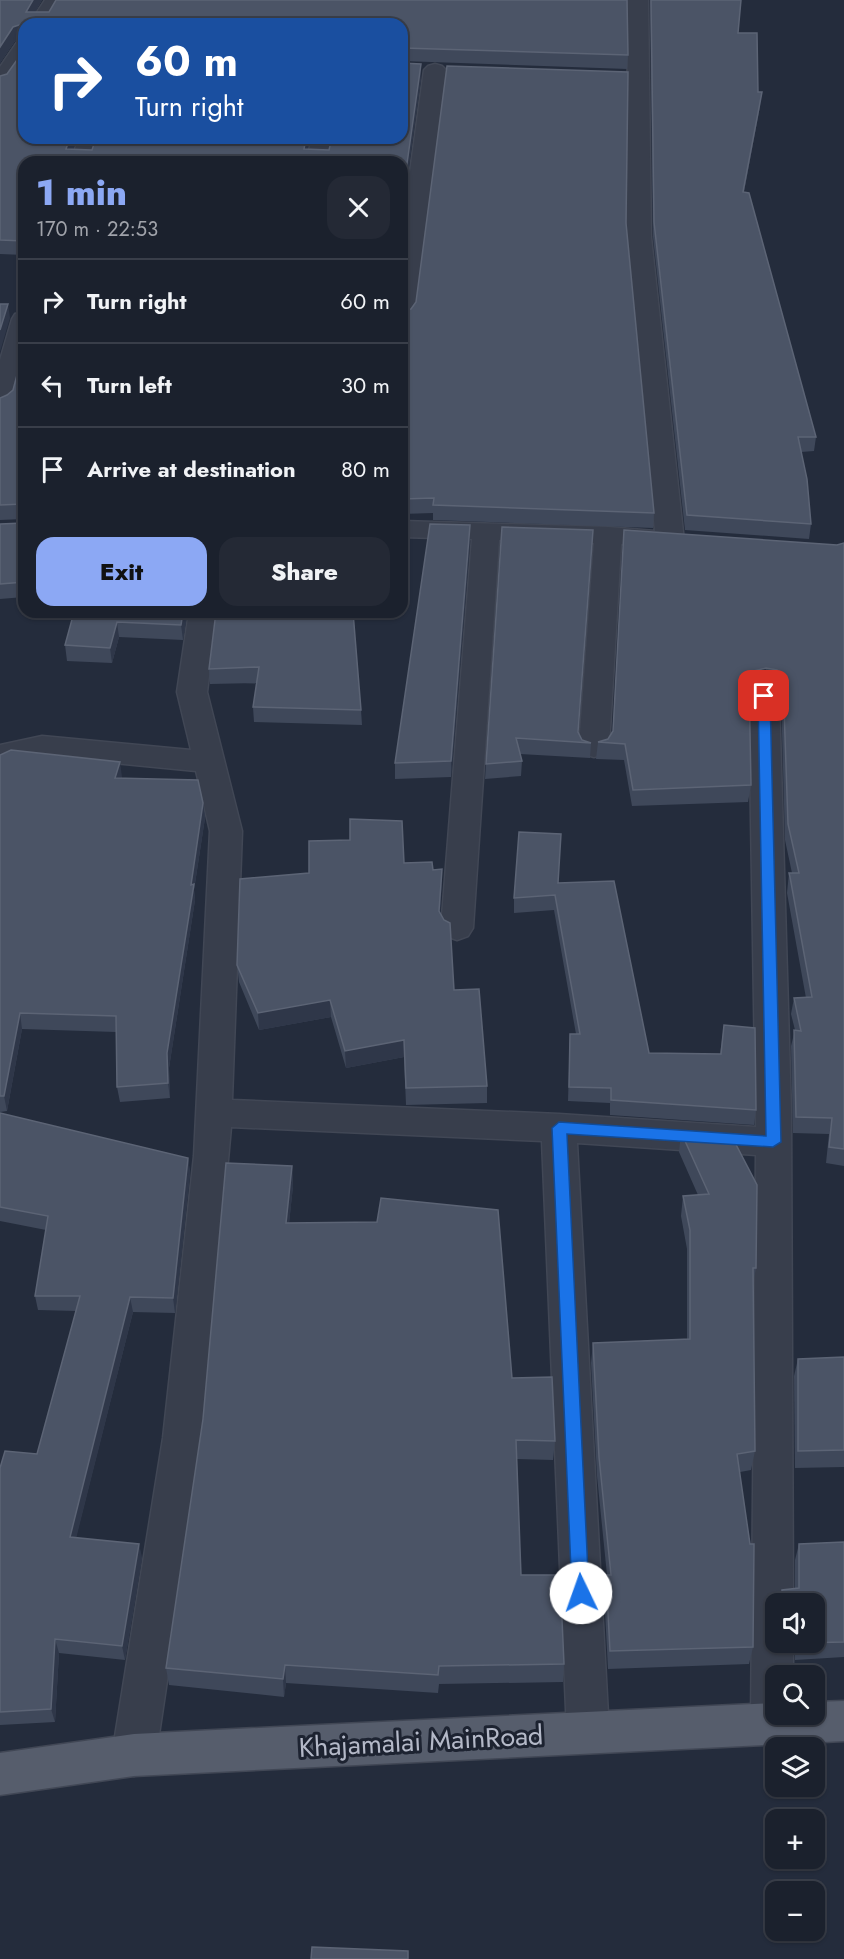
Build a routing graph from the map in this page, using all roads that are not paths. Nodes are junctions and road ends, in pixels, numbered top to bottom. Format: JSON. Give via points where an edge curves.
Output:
{"nodes":[{"id":1,"x":55,"y":0,"type":"edge"},
{"id":2,"x":638,"y":0,"type":"edge"},
{"id":3,"x":43,"y":18,"type":"edge"},
{"id":4,"x":18,"y":58,"type":"edge"},
{"id":5,"x":458,"y":71,"type":"edge"},
{"id":6,"x":0,"y":83,"type":"edge"},
{"id":7,"x":408,"y":249,"type":"edge"},
{"id":8,"x":18,"y":340,"type":"edge"},
{"id":9,"x":0,"y":403,"type":"edge"},
{"id":10,"x":408,"y":529,"type":"edge"},
{"id":11,"x":486,"y":532,"type":"junction"},
{"id":12,"x":608,"y":535,"type":"junction"},
{"id":13,"x":202,"y":618,"type":"edge"},
{"id":14,"x":764,"y":696,"type":"dead end"},
{"id":15,"x":594,"y":747,"type":"dead end"},
{"id":16,"x":0,"y":759,"type":"edge"},
{"id":17,"x":209,"y":762,"type":"junction"},
{"id":18,"x":457,"y":928,"type":"dead end"},
{"id":19,"x":213,"y":1113,"type":"junction"},
{"id":20,"x":559,"y":1128,"type":"junction"},
{"id":21,"x":773,"y":1142,"type":"junction"},
{"id":22,"x":772,"y":1665,"type":"edge"},
{"id":23,"x":844,"y":1721,"type":"edge"},
{"id":24,"x":825,"y":1722,"type":"edge"},
{"id":25,"x":765,"y":1723,"type":"edge"},
{"id":26,"x":588,"y":1733,"type":"junction"},
{"id":27,"x":134,"y":1755,"type":"junction"},
{"id":28,"x":0,"y":1774,"type":"edge"}],
"edges":[{"from":1,"to":3,"type":"street"},
{"from":2,"to":12,"type":"street","via":[[629,78],[639,237],[682,542]]},
{"from":4,"to":6,"type":"street"},
{"from":5,"to":7,"type":"street","via":[[424,70]]},
{"from":8,"to":9,"type":"street"},
{"from":10,"to":11,"type":"street"},
{"from":11,"to":12,"type":"street"},
{"from":11,"to":18,"type":"street"},
{"from":12,"to":15,"type":"street"},
{"from":13,"to":17,"type":"street","via":[[192,692]]},
{"from":14,"to":21,"type":"street"},
{"from":16,"to":17,"type":"street","via":[[12,751],[42,746]]},
{"from":17,"to":19,"type":"street","via":[[226,831]]},
{"from":19,"to":20,"type":"street"},
{"from":19,"to":27,"type":"street","via":[[183,1438]]},
{"from":20,"to":21,"type":"street"},
{"from":20,"to":26,"type":"street"},
{"from":21,"to":22,"type":"street"},
{"from":23,"to":24,"type":"main road","name":"Khajamalai MainRoad"},
{"from":25,"to":26,"type":"main road","name":"Khajamalai MainRoad"},
{"from":26,"to":27,"type":"main road","name":"Khajamalai MainRoad"},
{"from":27,"to":28,"type":"main road","name":"Khajamalai MainRoad"}]}
